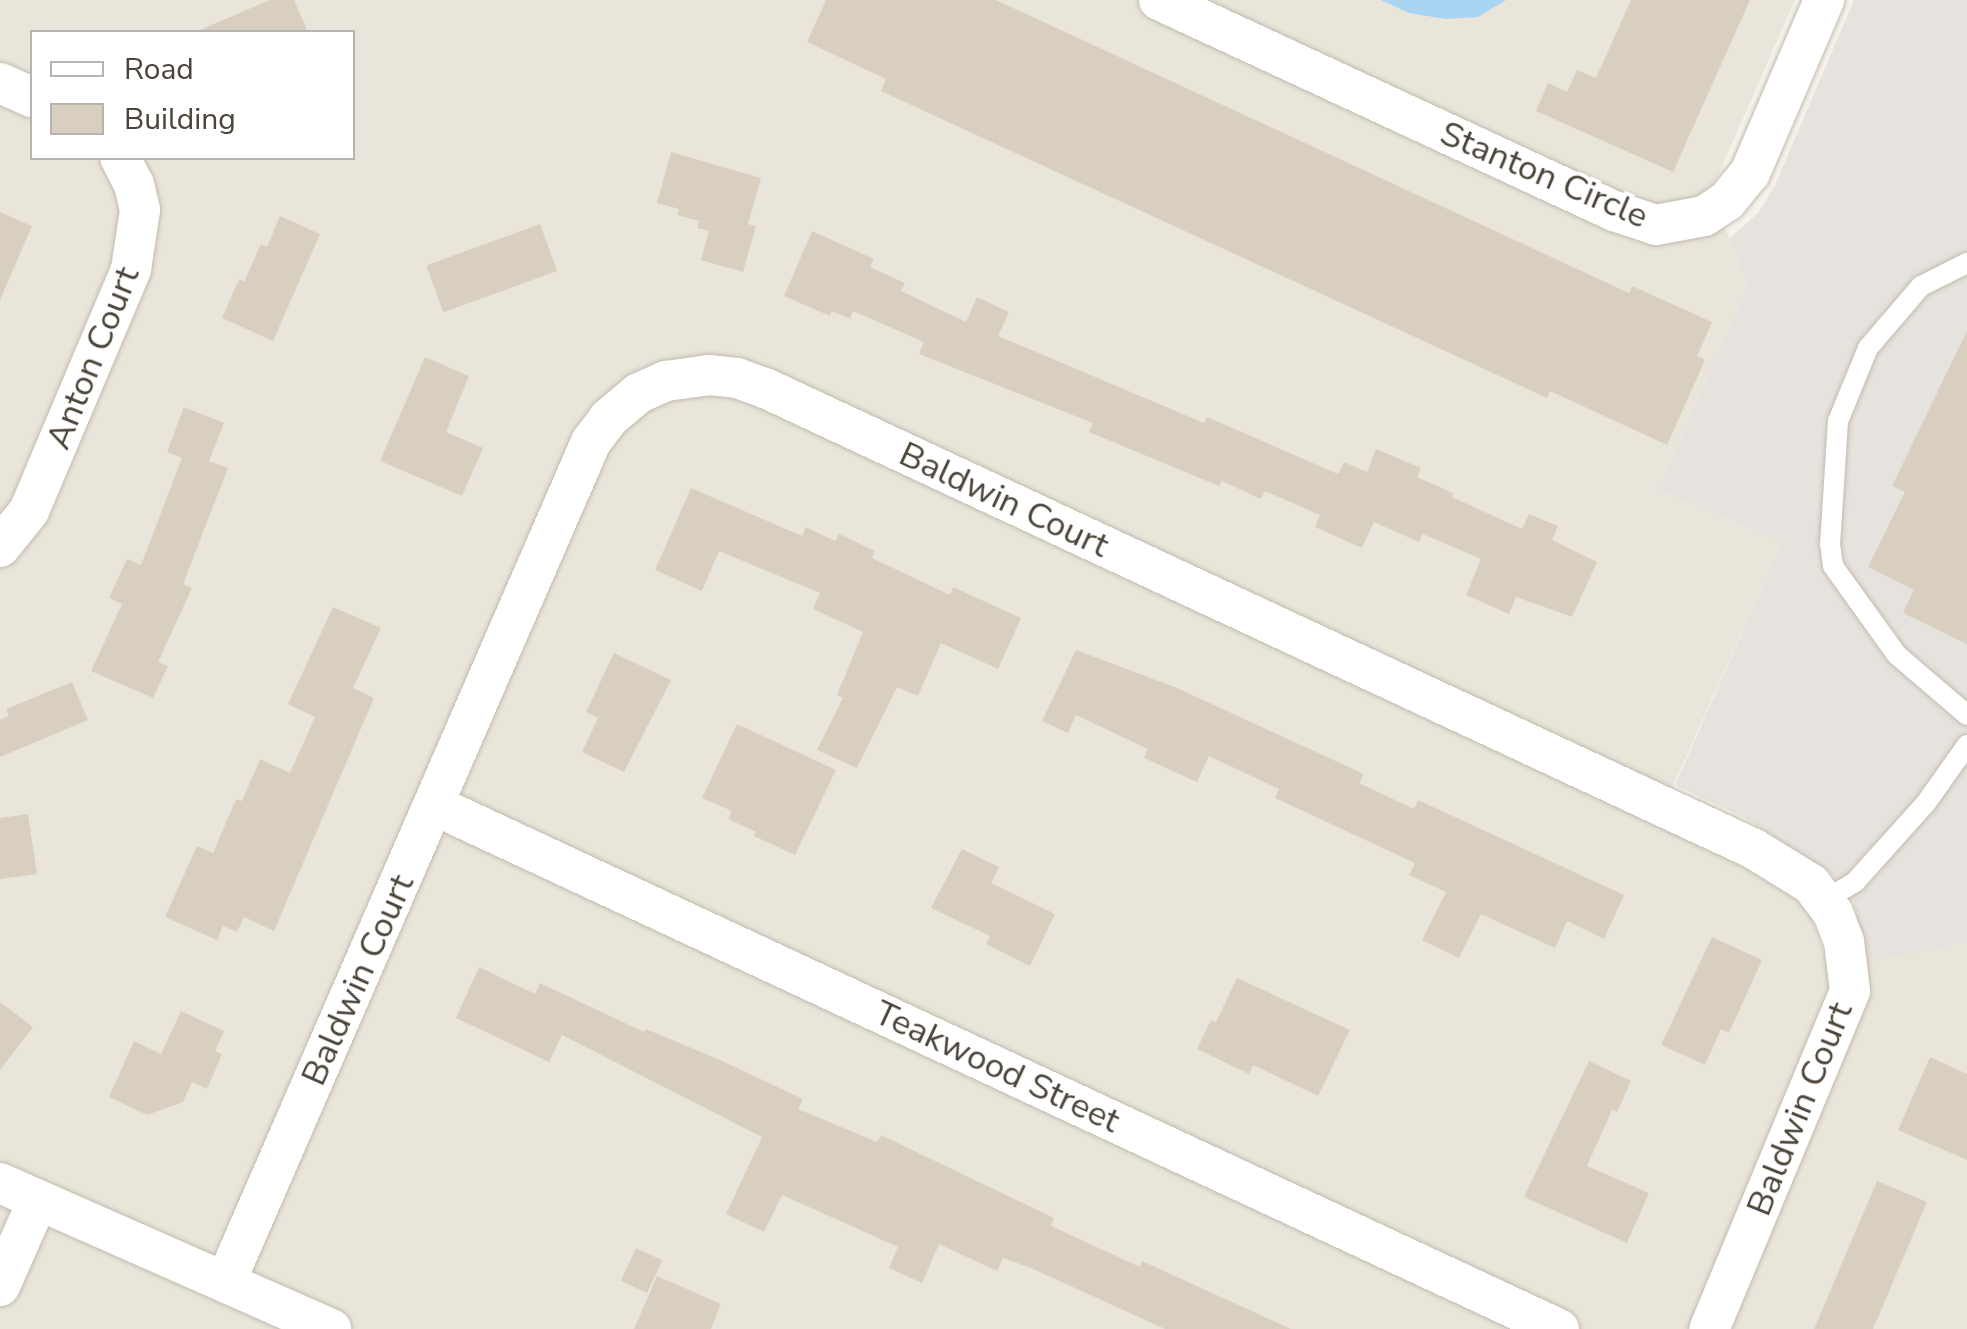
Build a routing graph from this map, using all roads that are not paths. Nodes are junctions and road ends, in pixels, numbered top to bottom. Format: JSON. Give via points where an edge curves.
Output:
{"nodes":[{"id":1,"x":1159,"y":0,"type":"edge"},
{"id":2,"x":1824,"y":0,"type":"edge"},
{"id":3,"x":0,"y":83,"type":"edge"},
{"id":4,"x":30,"y":97,"type":"edge"},
{"id":5,"x":121,"y":160,"type":"edge"},
{"id":6,"x":1967,"y":264,"type":"edge"},
{"id":7,"x":0,"y":547,"type":"edge"},
{"id":8,"x":1967,"y":715,"type":"edge"},
{"id":9,"x":1967,"y":745,"type":"edge"},
{"id":10,"x":434,"y":805,"type":"junction"},
{"id":11,"x":1825,"y":900,"type":"junction"},
{"id":12,"x":0,"y":1183,"type":"edge"},
{"id":13,"x":38,"y":1200,"type":"junction"},
{"id":14,"x":226,"y":1281,"type":"junction"},
{"id":15,"x":0,"y":1286,"type":"edge"},
{"id":16,"x":331,"y":1329,"type":"edge"},
{"id":17,"x":1559,"y":1329,"type":"edge"},
{"id":18,"x":1709,"y":1329,"type":"edge"}],
"edges":[{"from":1,"to":2,"type":"street","name":"Stanton Circle","via":[[1656,226],[1704,216],[1727,202],[1750,173]]},
{"from":3,"to":4,"type":"street"},
{"from":5,"to":7,"type":"street","name":"Anton Court","via":[[140,210],[134,258],[29,511]]},
{"from":6,"to":8,"type":"lane","via":[[1920,286],[1868,348],[1838,421],[1830,544],[1834,566],[1898,655]]},
{"from":9,"to":11,"type":"lane","via":[[1926,803],[1854,882]]},
{"from":10,"to":11,"type":"street","name":"Baldwin Court","via":[[591,442],[639,393],[666,381],[709,376],[764,388],[1736,840],[1790,869]]},
{"from":10,"to":14,"type":"street","name":"Baldwin Court"},
{"from":10,"to":17,"type":"street","name":"Teakwood Street"},
{"from":11,"to":18,"type":"street","name":"Baldwin Court","via":[[1844,941],[1850,991]]},
{"from":12,"to":13,"type":"street"},
{"from":13,"to":14,"type":"street"},
{"from":13,"to":15,"type":"street"},
{"from":14,"to":16,"type":"street"}]}
